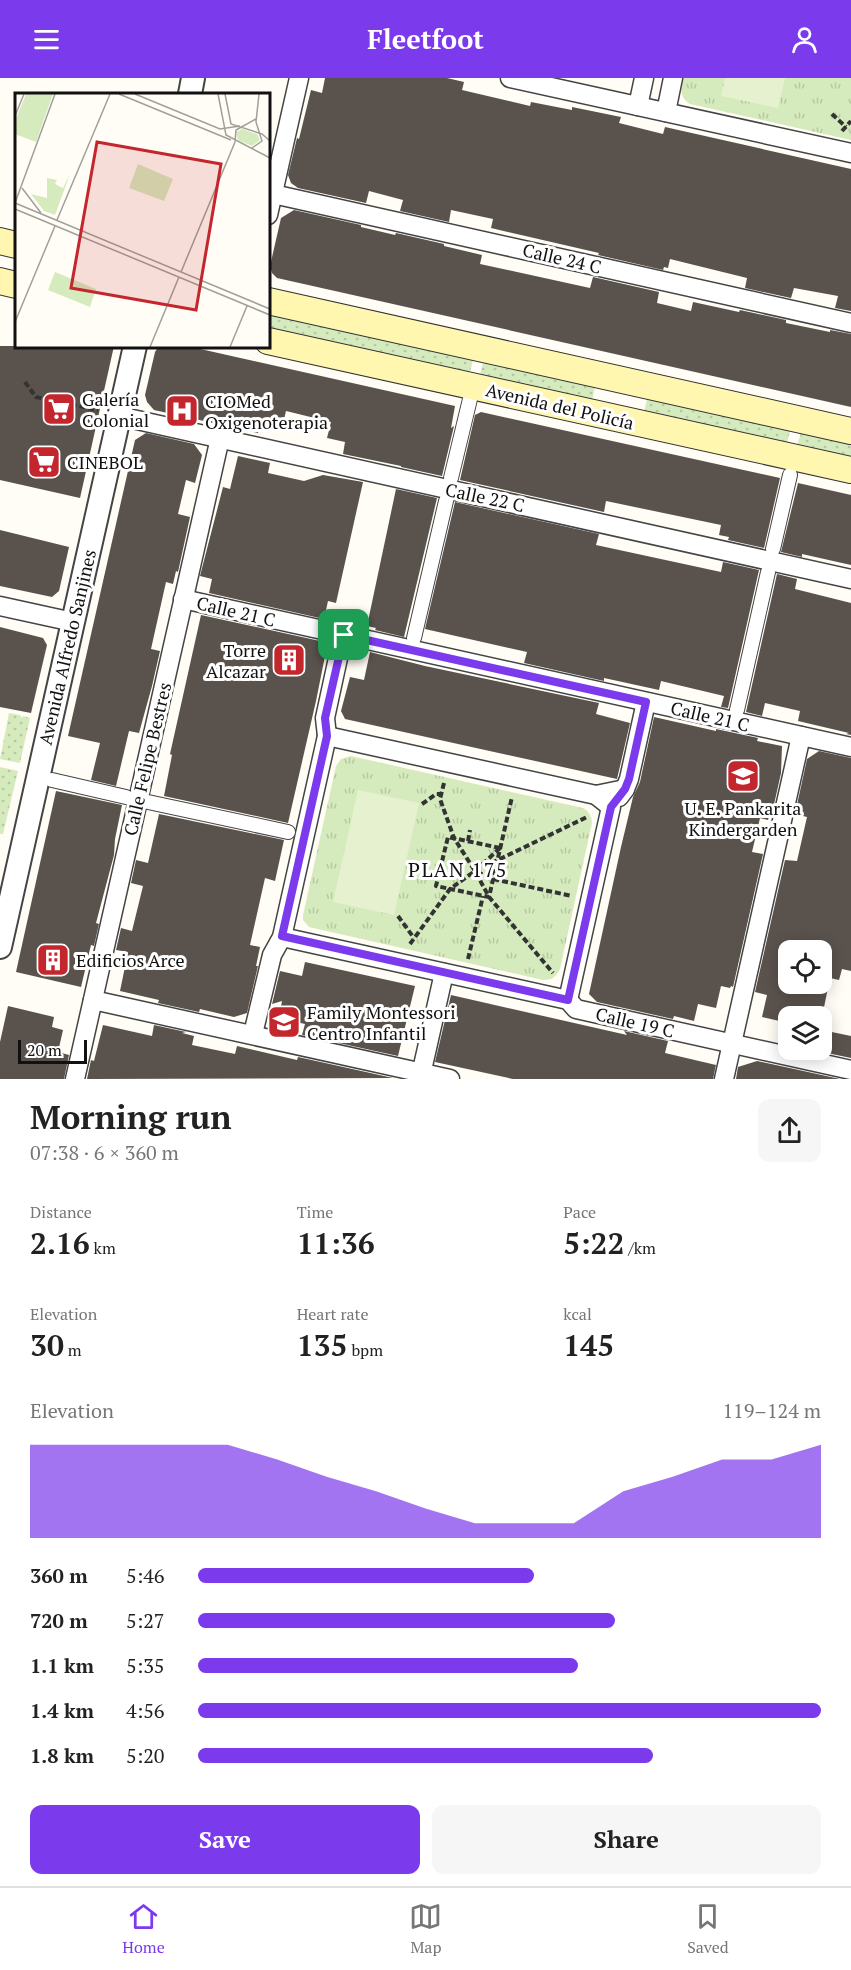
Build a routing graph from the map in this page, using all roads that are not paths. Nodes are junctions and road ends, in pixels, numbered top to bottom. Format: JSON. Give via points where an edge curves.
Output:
{"nodes":[{"id":1,"x":193,"y":78,"type":"edge"},
{"id":2,"x":299,"y":78,"type":"edge"},
{"id":3,"x":510,"y":78,"type":"edge"},
{"id":4,"x":644,"y":78,"type":"edge"},
{"id":5,"x":674,"y":78,"type":"edge"},
{"id":6,"x":190,"y":93,"type":"edge"},
{"id":7,"x":638,"y":106,"type":"junction"},
{"id":8,"x":666,"y":112,"type":"junction"},
{"id":9,"x":851,"y":153,"type":"edge"},
{"id":10,"x":273,"y":194,"type":"junction"},
{"id":11,"x":270,"y":207,"type":"edge"},
{"id":12,"x":0,"y":241,"type":"edge"},
{"id":13,"x":15,"y":245,"type":"edge"},
{"id":14,"x":0,"y":281,"type":"edge"},
{"id":15,"x":15,"y":285,"type":"edge"},
{"id":16,"x":270,"y":302,"type":"edge"},
{"id":17,"x":851,"y":322,"type":"edge"},
{"id":18,"x":270,"y":341,"type":"edge"},
{"id":19,"x":134,"y":348,"type":"edge"},
{"id":20,"x":623,"y":380,"type":"junction"},
{"id":21,"x":470,"y":399,"type":"dead end"},
{"id":22,"x":111,"y":414,"type":"junction"},
{"id":23,"x":614,"y":418,"type":"junction"},
{"id":24,"x":851,"y":431,"type":"edge"},
{"id":25,"x":220,"y":438,"type":"junction"},
{"id":26,"x":851,"y":470,"type":"edge"},
{"id":27,"x":790,"y":475,"type":"dead end"},
{"id":28,"x":451,"y":478,"type":"dead end"},
{"id":29,"x":446,"y":501,"type":"dead end"},
{"id":30,"x":773,"y":549,"type":"dead end"},
{"id":31,"x":768,"y":572,"type":"dead end"},
{"id":32,"x":851,"y":579,"type":"edge"},
{"id":33,"x":183,"y":599,"type":"junction"},
{"id":34,"x":0,"y":606,"type":"edge"},
{"id":35,"x":73,"y":622,"type":"junction"},
{"id":36,"x":344,"y":635,"type":"junction"},
{"id":37,"x":414,"y":638,"type":"dead end"},
{"id":38,"x":646,"y":702,"type":"junction"},
{"id":39,"x":737,"y":710,"type":"dead end"},
{"id":40,"x":327,"y":736,"type":"junction"},
{"id":41,"x":801,"y":736,"type":"junction"},
{"id":42,"x":851,"y":747,"type":"edge"},
{"id":43,"x":52,"y":780,"type":"dead end"},
{"id":44,"x":625,"y":789,"type":"junction"},
{"id":45,"x":596,"y":795,"type":"junction"},
{"id":46,"x":126,"y":797,"type":"dead end"},
{"id":47,"x":147,"y":802,"type":"dead end"},
{"id":48,"x":611,"y":807,"type":"junction"},
{"id":49,"x":288,"y":832,"type":"dead end"},
{"id":50,"x":1,"y":936,"type":"edge"},
{"id":51,"x":282,"y":936,"type":"junction"},
{"id":52,"x":444,"y":973,"type":"junction"},
{"id":53,"x":93,"y":1000,"type":"junction"},
{"id":54,"x":568,"y":1000,"type":"junction"},
{"id":55,"x":253,"y":1035,"type":"junction"},
{"id":56,"x":732,"y":1044,"type":"junction"},
{"id":57,"x":851,"y":1070,"type":"edge"},
{"id":58,"x":421,"y":1076,"type":"edge"},
{"id":59,"x":75,"y":1079,"type":"edge"},
{"id":60,"x":450,"y":1079,"type":"edge"},
{"id":61,"x":724,"y":1079,"type":"edge"}],
"edges":[{"from":1,"to":6,"type":"street"},
{"from":2,"to":10,"type":"street"},
{"from":3,"to":7,"type":"street"},
{"from":4,"to":7,"type":"street"},
{"from":5,"to":8,"type":"street"},
{"from":7,"to":8,"type":"street"},
{"from":8,"to":9,"type":"street"},
{"from":10,"to":11,"type":"street"},
{"from":10,"to":17,"type":"street","name":"Calle 24 C"},
{"from":12,"to":13,"type":"main road"},
{"from":14,"to":15,"type":"main road"},
{"from":16,"to":20,"type":"main road"},
{"from":18,"to":23,"type":"main road","name":"Avenida del Policía"},
{"from":19,"to":22,"type":"street","name":"Avenida Alfredo Sanjines"},
{"from":20,"to":23,"type":"main road"},
{"from":20,"to":24,"type":"main road"},
{"from":21,"to":28,"type":"street"},
{"from":22,"to":25,"type":"street","name":"Calle 22 C"},
{"from":22,"to":35,"type":"street","name":"Avenida Alfredo Sanjines"},
{"from":23,"to":26,"type":"main road","name":"Avenida del Policía"},
{"from":25,"to":32,"type":"street","name":"Calle 22 C"},
{"from":25,"to":33,"type":"street","name":"Calle Felipe Bestres"},
{"from":27,"to":30,"type":"street"},
{"from":29,"to":37,"type":"street"},
{"from":31,"to":39,"type":"street"},
{"from":33,"to":36,"type":"street","name":"Calle 21 C"},
{"from":33,"to":53,"type":"street","name":"Calle Felipe Bestres"},
{"from":34,"to":35,"type":"street"},
{"from":35,"to":50,"type":"street","name":"Avenida Alfredo Sanjines"},
{"from":36,"to":38,"type":"street","name":"Calle 21 C"},
{"from":36,"to":40,"type":"street","via":[[325,718]]},
{"from":38,"to":41,"type":"street","name":"Calle 21 C"},
{"from":38,"to":44,"type":"street"},
{"from":40,"to":45,"type":"street"},
{"from":40,"to":51,"type":"street"},
{"from":41,"to":42,"type":"street","name":"Calle 21 C"},
{"from":41,"to":56,"type":"street"},
{"from":43,"to":46,"type":"street"},
{"from":44,"to":45,"type":"street"},
{"from":44,"to":48,"type":"street"},
{"from":45,"to":48,"type":"street"},
{"from":47,"to":49,"type":"street"},
{"from":48,"to":54,"type":"street"},
{"from":51,"to":52,"type":"street","name":"Calle 19 C"},
{"from":51,"to":55,"type":"street","via":[[272,955]]},
{"from":52,"to":54,"type":"street","name":"Calle 19 C"},
{"from":52,"to":58,"type":"street"},
{"from":53,"to":55,"type":"street"},
{"from":53,"to":59,"type":"street","name":"Calle Felipe Bestres"},
{"from":54,"to":56,"type":"street","name":"Calle 19 C","via":[[576,1009]]},
{"from":55,"to":58,"type":"street"},
{"from":56,"to":57,"type":"street","name":"Calle 19 C"},
{"from":56,"to":61,"type":"street"},
{"from":58,"to":60,"type":"street"}]}
